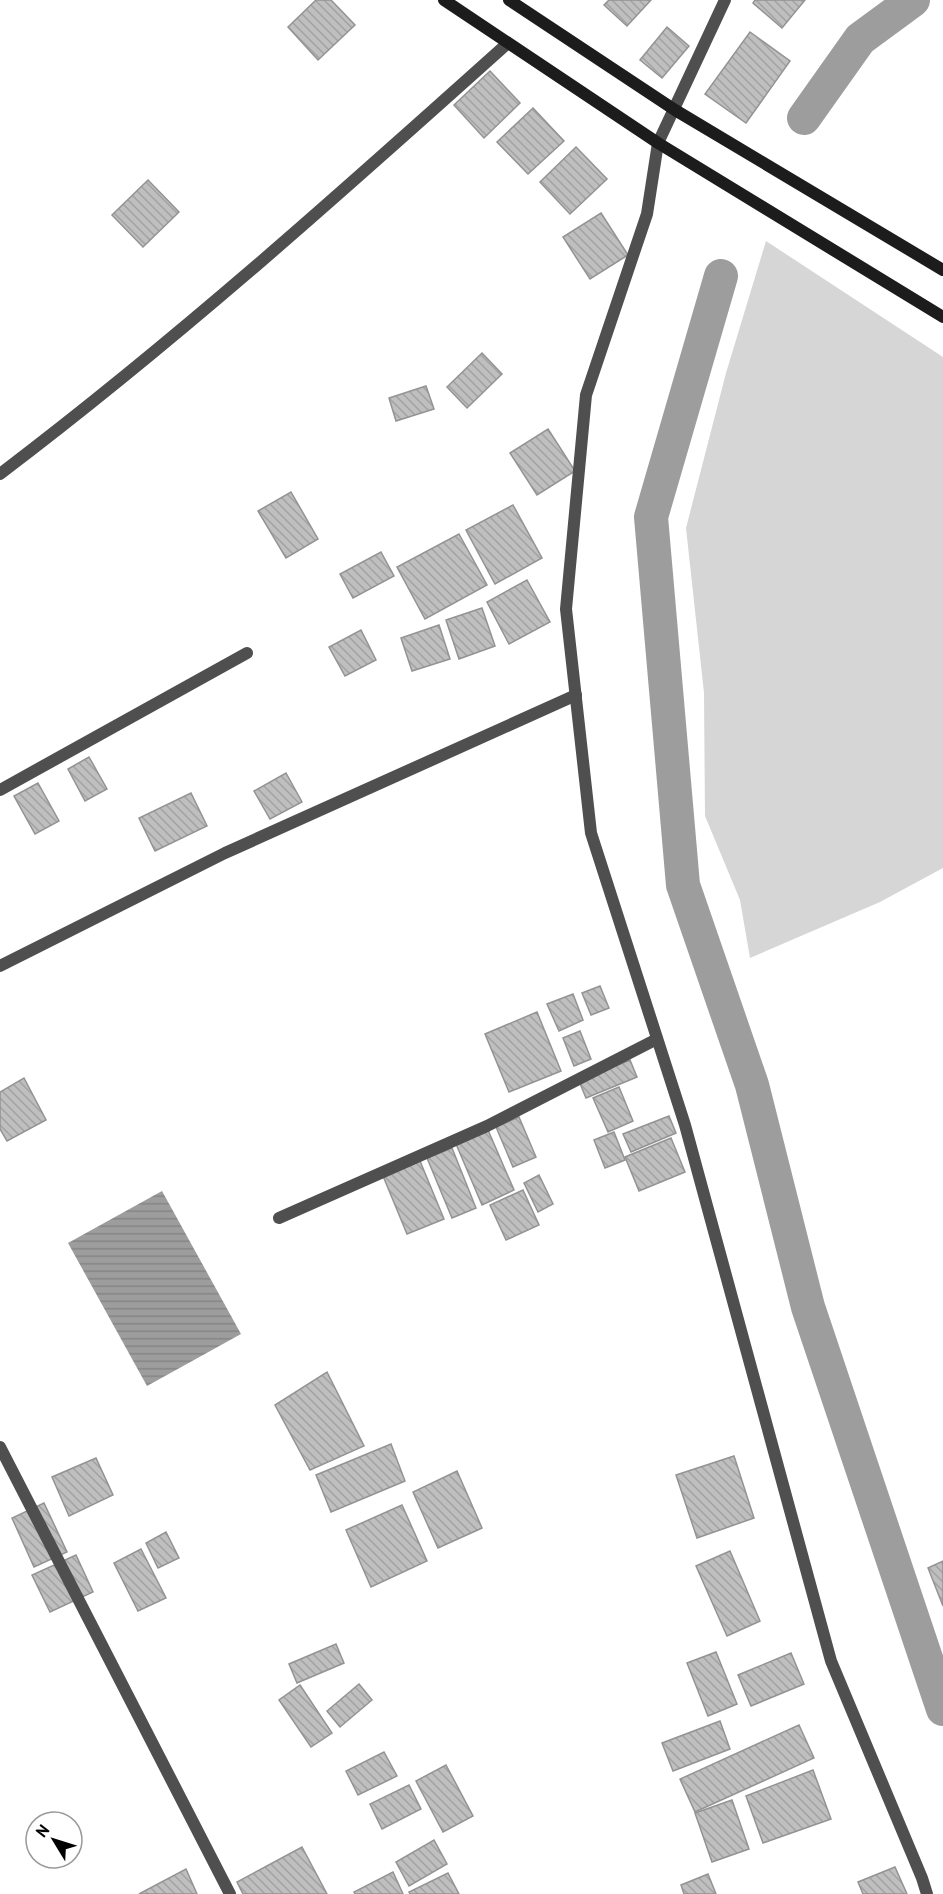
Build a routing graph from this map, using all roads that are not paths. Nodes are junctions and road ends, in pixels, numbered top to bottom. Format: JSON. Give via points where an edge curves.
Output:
{"nodes":[{"id":1,"x":444,"y":0,"type":"edge"},
{"id":2,"x":509,"y":0,"type":"edge"},
{"id":3,"x":725,"y":0,"type":"edge"},
{"id":4,"x":508,"y":43,"type":"junction"},
{"id":5,"x":675,"y":110,"type":"junction"},
{"id":6,"x":658,"y":143,"type":"junction"},
{"id":7,"x":943,"y":270,"type":"edge"},
{"id":8,"x":943,"y":317,"type":"edge"},
{"id":9,"x":0,"y":474,"type":"edge"},
{"id":10,"x":247,"y":653,"type":"dead end"},
{"id":11,"x":576,"y":695,"type":"junction"},
{"id":12,"x":0,"y":790,"type":"edge"},
{"id":13,"x":0,"y":966,"type":"edge"},
{"id":14,"x":657,"y":1039,"type":"junction"},
{"id":15,"x":279,"y":1218,"type":"dead end"},
{"id":16,"x":0,"y":1447,"type":"edge"},
{"id":17,"x":230,"y":1894,"type":"edge"},
{"id":18,"x":927,"y":1894,"type":"edge"}],
"edges":[{"from":1,"to":4,"type":"main road"},
{"from":2,"to":5,"type":"main road"},
{"from":3,"to":5,"type":"street"},
{"from":4,"to":6,"type":"main road"},
{"from":4,"to":9,"type":"street","via":[[309,221]]},
{"from":5,"to":6,"type":"street"},
{"from":5,"to":7,"type":"main road"},
{"from":6,"to":8,"type":"main road"},
{"from":6,"to":11,"type":"street","via":[[647,214],[586,395],[566,609]]},
{"from":10,"to":12,"type":"street"},
{"from":11,"to":13,"type":"street","via":[[225,853]]},
{"from":11,"to":14,"type":"street","via":[[591,833]]},
{"from":14,"to":15,"type":"street","via":[[487,1126]]},
{"from":14,"to":18,"type":"street","via":[[685,1125],[831,1661]]},
{"from":16,"to":17,"type":"street"}]}
